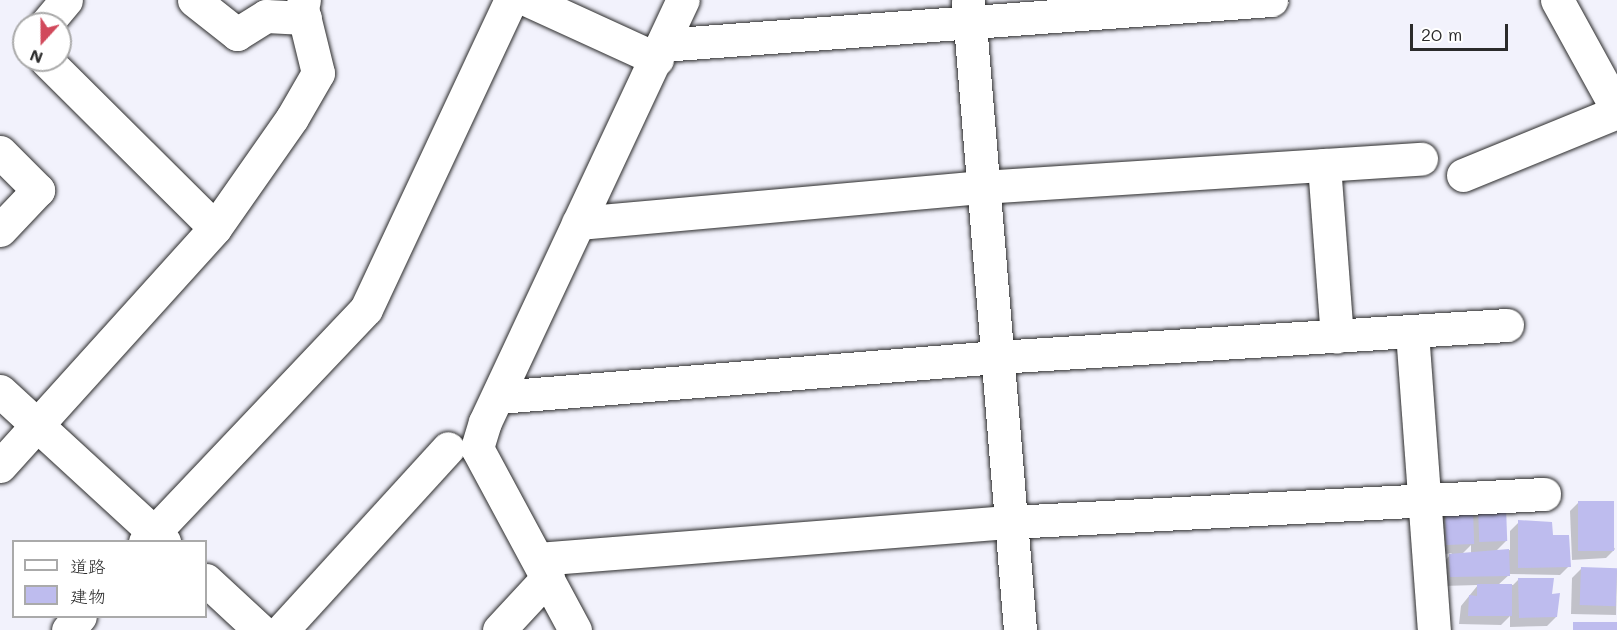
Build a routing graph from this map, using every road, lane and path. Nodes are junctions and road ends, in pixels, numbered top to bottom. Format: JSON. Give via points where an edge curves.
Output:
{"nodes":[{"id":1,"x":66,"y":0,"type":"edge"},
{"id":2,"x":194,"y":0,"type":"edge"},
{"id":3,"x":511,"y":0,"type":"edge"},
{"id":4,"x":528,"y":0,"type":"edge"},
{"id":5,"x":682,"y":0,"type":"edge"},
{"id":6,"x":1271,"y":0,"type":"edge"},
{"id":7,"x":1557,"y":0,"type":"edge"},
{"id":8,"x":305,"y":9,"type":"edge"},
{"id":9,"x":969,"y":11,"type":"edge"},
{"id":10,"x":56,"y":12,"type":"edge"},
{"id":11,"x":659,"y":52,"type":"junction"},
{"id":12,"x":58,"y":72,"type":"edge"},
{"id":13,"x":1617,"y":110,"type":"edge"},
{"id":14,"x":0,"y":152,"type":"edge"},
{"id":15,"x":1421,"y":159,"type":"dead end"},
{"id":16,"x":1324,"y":165,"type":"junction"},
{"id":17,"x":1464,"y":176,"type":"dead end"},
{"id":18,"x":983,"y":187,"type":"junction"},
{"id":19,"x":578,"y":223,"type":"junction"},
{"id":20,"x":215,"y":228,"type":"junction"},
{"id":21,"x":0,"y":230,"type":"edge"},
{"id":22,"x":1507,"y":325,"type":"dead end"},
{"id":23,"x":1412,"y":332,"type":"junction"},
{"id":24,"x":1336,"y":337,"type":"junction"},
{"id":25,"x":998,"y":357,"type":"junction"},
{"id":26,"x":0,"y":391,"type":"edge"},
{"id":27,"x":474,"y":424,"type":"junction"},
{"id":28,"x":36,"y":426,"type":"junction"},
{"id":29,"x":0,"y":466,"type":"edge"},
{"id":30,"x":1544,"y":494,"type":"dead end"},
{"id":31,"x":1424,"y":497,"type":"junction"},
{"id":32,"x":1011,"y":522,"type":"junction"},
{"id":33,"x":154,"y":538,"type":"edge"},
{"id":34,"x":543,"y":568,"type":"junction"},
{"id":35,"x":207,"y":581,"type":"edge"},
{"id":36,"x":78,"y":618,"type":"edge"},
{"id":37,"x":68,"y":630,"type":"edge"},
{"id":38,"x":260,"y":630,"type":"edge"},
{"id":39,"x":282,"y":630,"type":"edge"},
{"id":40,"x":499,"y":630,"type":"edge"},
{"id":41,"x":575,"y":630,"type":"edge"},
{"id":42,"x":1020,"y":630,"type":"edge"},
{"id":43,"x":1434,"y":630,"type":"edge"}],
"edges":[{"from":1,"to":10,"type":"street"},
{"from":2,"to":8,"type":"street","via":[[237,34],[266,16]]},
{"from":3,"to":33,"type":"street","via":[[366,309]]},
{"from":4,"to":11,"type":"street"},
{"from":5,"to":11,"type":"street"},
{"from":6,"to":9,"type":"street"},
{"from":7,"to":13,"type":"street"},
{"from":8,"to":20,"type":"street","via":[[318,73]]},
{"from":9,"to":11,"type":"street"},
{"from":9,"to":18,"type":"street"},
{"from":11,"to":19,"type":"street"},
{"from":12,"to":20,"type":"street"},
{"from":13,"to":17,"type":"street"},
{"from":14,"to":21,"type":"street","via":[[38,190]]},
{"from":15,"to":16,"type":"street"},
{"from":16,"to":18,"type":"street"},
{"from":16,"to":24,"type":"street"},
{"from":18,"to":19,"type":"street"},
{"from":18,"to":25,"type":"street"},
{"from":19,"to":27,"type":"street"},
{"from":20,"to":28,"type":"street"},
{"from":22,"to":23,"type":"street"},
{"from":23,"to":24,"type":"street"},
{"from":23,"to":31,"type":"street"},
{"from":24,"to":25,"type":"street"},
{"from":25,"to":27,"type":"street"},
{"from":25,"to":32,"type":"street"},
{"from":26,"to":28,"type":"street"},
{"from":27,"to":34,"type":"street","via":[[477,448]]},
{"from":27,"to":39,"type":"street"},
{"from":28,"to":29,"type":"street"},
{"from":28,"to":33,"type":"street"},
{"from":30,"to":31,"type":"street"},
{"from":31,"to":32,"type":"street"},
{"from":31,"to":43,"type":"street"},
{"from":32,"to":34,"type":"street"},
{"from":32,"to":42,"type":"street"},
{"from":34,"to":40,"type":"street"},
{"from":34,"to":41,"type":"street"},
{"from":35,"to":38,"type":"street"},
{"from":36,"to":37,"type":"street"}]}
